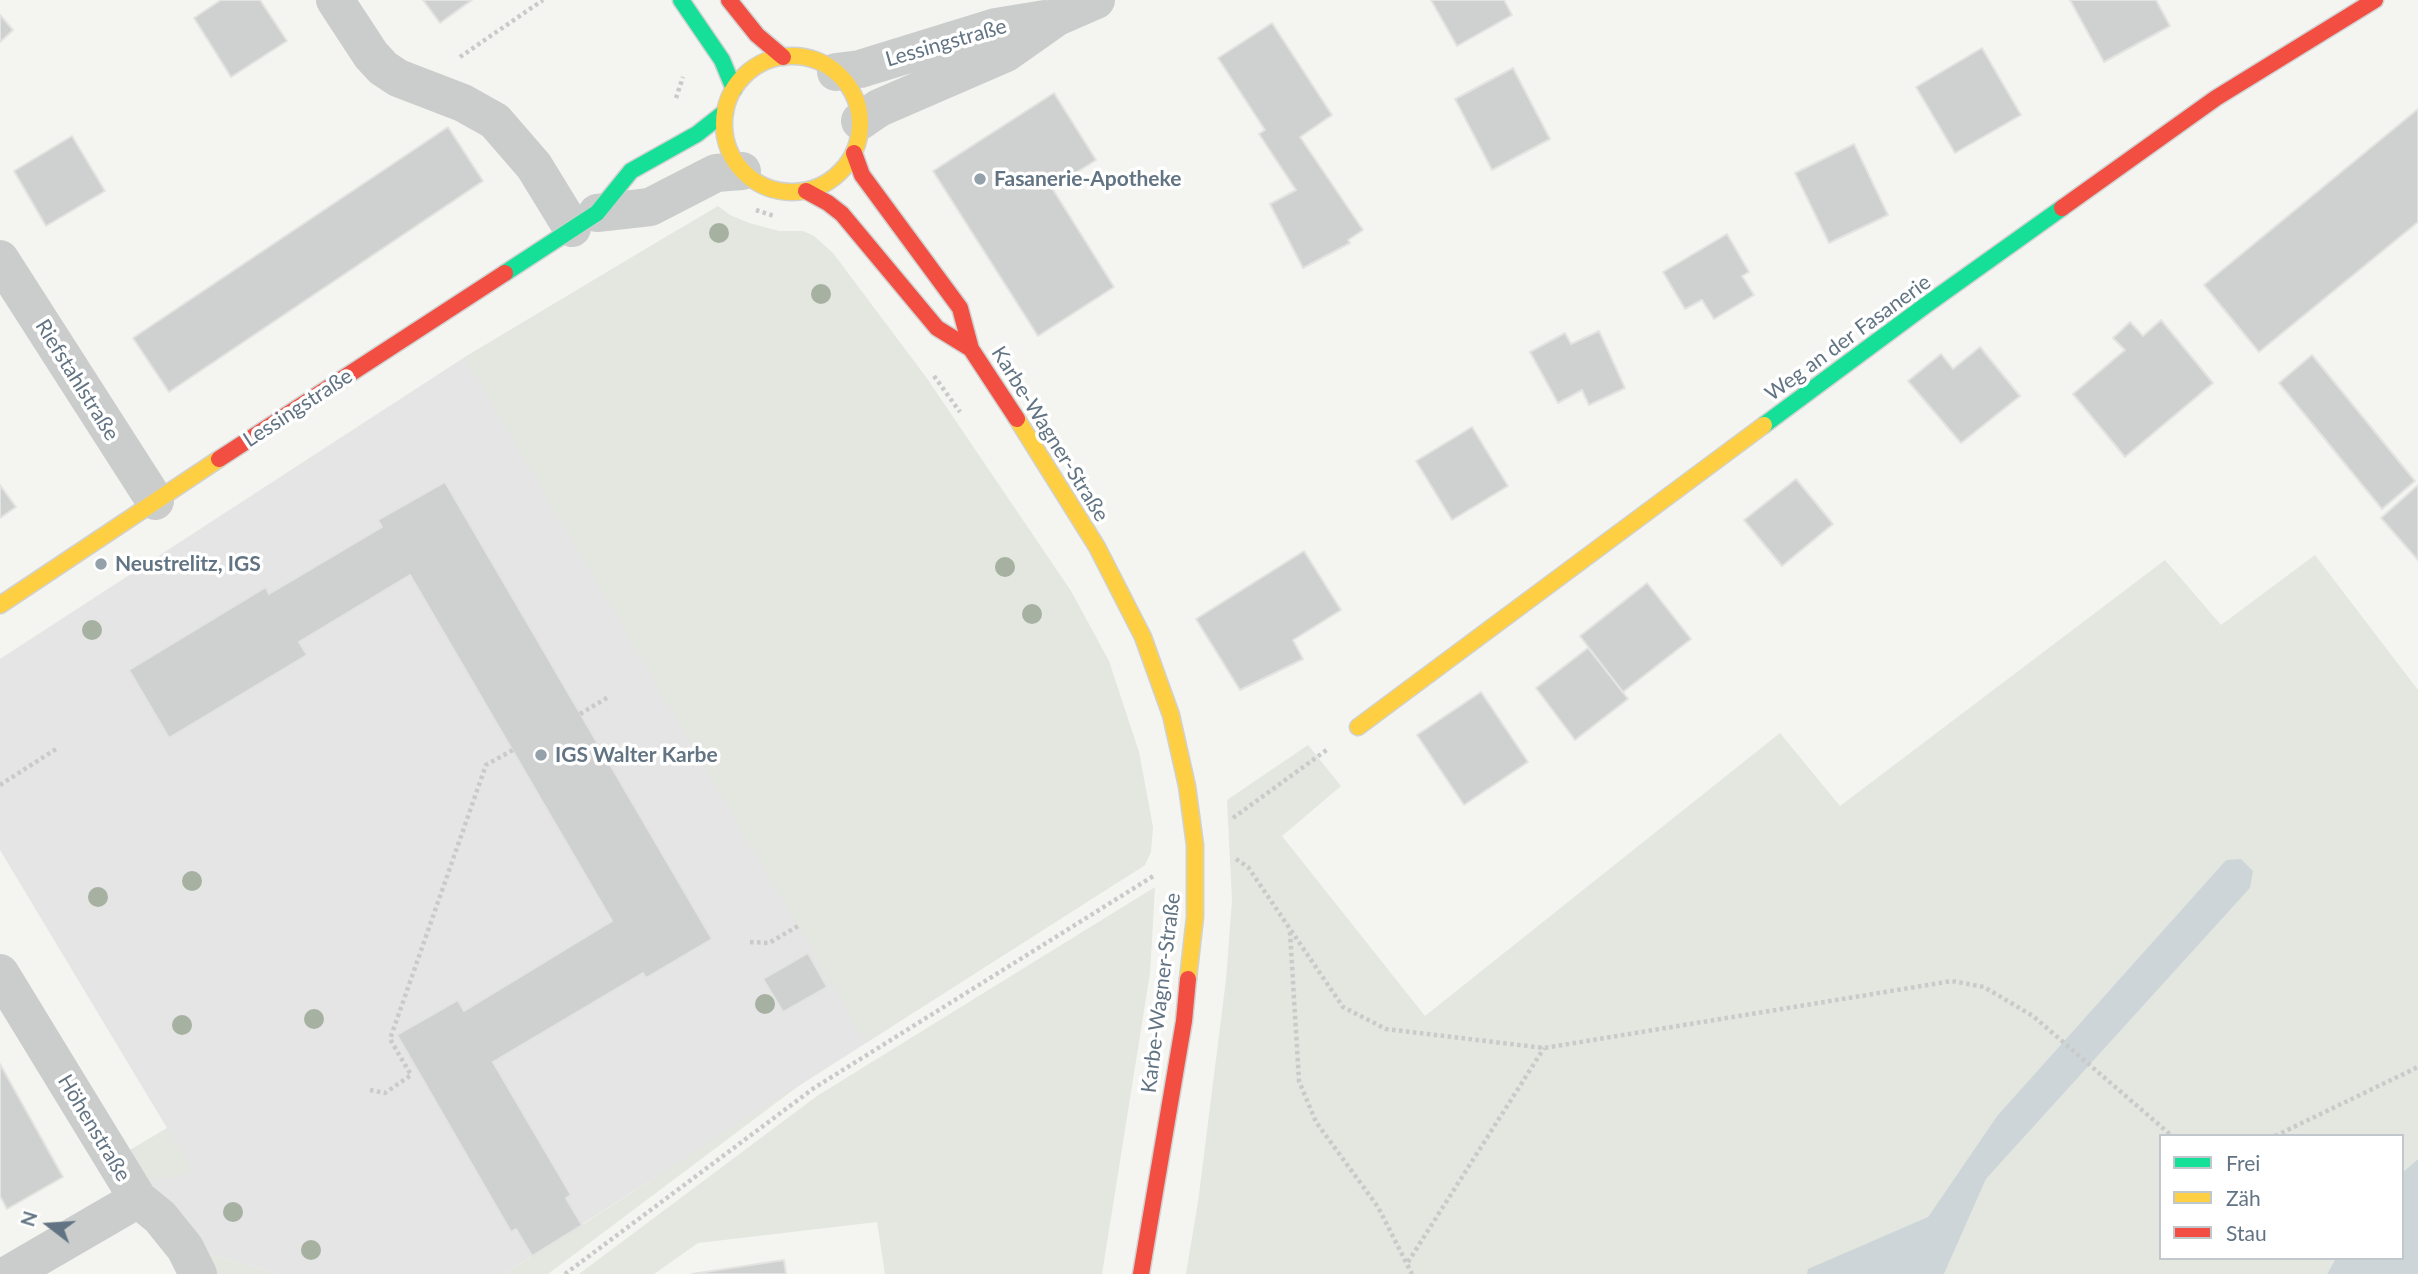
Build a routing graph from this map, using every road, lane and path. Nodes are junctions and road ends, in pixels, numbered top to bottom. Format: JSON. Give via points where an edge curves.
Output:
{"nodes":[{"id":1,"x":335,"y":0,"type":"edge"},
{"id":2,"x":543,"y":0,"type":"edge"},
{"id":3,"x":681,"y":0,"type":"edge"},
{"id":4,"x":729,"y":0,"type":"edge"},
{"id":5,"x":1096,"y":0,"type":"edge"},
{"id":6,"x":2375,"y":0,"type":"edge"},
{"id":7,"x":1057,"y":17,"type":"junction"},
{"id":8,"x":783,"y":57,"type":"junction"},
{"id":9,"x":685,"y":65,"type":"dead end"},
{"id":10,"x":836,"y":72,"type":"junction"},
{"id":11,"x":734,"y":89,"type":"junction"},
{"id":12,"x":434,"y":93,"type":"junction"},
{"id":13,"x":674,"y":102,"type":"dead end"},
{"id":14,"x":724,"y":112,"type":"junction"},
{"id":15,"x":857,"y":137,"type":"junction"},
{"id":16,"x":742,"y":171,"type":"junction"},
{"id":17,"x":807,"y":191,"type":"junction"},
{"id":18,"x":584,"y":220,"type":"junction"},
{"id":19,"x":0,"y":259,"type":"edge"},
{"id":20,"x":971,"y":349,"type":"junction"},
{"id":21,"x":932,"y":373,"type":"dead end"},
{"id":22,"x":962,"y":416,"type":"dead end"},
{"id":23,"x":155,"y":501,"type":"junction"},
{"id":24,"x":0,"y":605,"type":"edge"},
{"id":25,"x":610,"y":695,"type":"dead end"},
{"id":26,"x":580,"y":714,"type":"dead end"},
{"id":27,"x":1358,"y":727,"type":"joint"},
{"id":28,"x":56,"y":749,"type":"dead end"},
{"id":29,"x":513,"y":750,"type":"dead end"},
{"id":30,"x":0,"y":785,"type":"edge"},
{"id":31,"x":1232,"y":818,"type":"dead end"},
{"id":32,"x":1230,"y":859,"type":"dead end"},
{"id":33,"x":1154,"y":875,"type":"dead end"},
{"id":34,"x":798,"y":926,"type":"dead end"},
{"id":35,"x":1290,"y":930,"type":"junction"},
{"id":36,"x":750,"y":942,"type":"dead end"},
{"id":37,"x":0,"y":973,"type":"edge"},
{"id":38,"x":1544,"y":1048,"type":"junction"},
{"id":39,"x":2418,"y":1067,"type":"edge"},
{"id":40,"x":370,"y":1090,"type":"dead end"},
{"id":41,"x":2170,"y":1134,"type":"edge"},
{"id":42,"x":2280,"y":1134,"type":"edge"},
{"id":43,"x":138,"y":1199,"type":"junction"},
{"id":44,"x":1408,"y":1263,"type":"junction"},
{"id":45,"x":9,"y":1274,"type":"edge"},
{"id":46,"x":198,"y":1274,"type":"edge"},
{"id":47,"x":565,"y":1274,"type":"edge"},
{"id":48,"x":1141,"y":1274,"type":"edge"},
{"id":49,"x":1412,"y":1274,"type":"edge"}],
"edges":[{"from":1,"to":12,"type":"street","via":[[383,68]]},
{"from":2,"to":12,"type":"path","via":[[447,65]]},
{"from":3,"to":11,"type":"street","via":[[722,60]]},
{"from":4,"to":8,"type":"street","via":[[757,35]]},
{"from":5,"to":7,"type":"street","name":"Lessingstraße"},
{"from":6,"to":27,"type":"street","name":"Weg an der Fasanerie","via":[[2216,98],[1926,305]]},
{"from":7,"to":10,"type":"street","name":"Lessingstraße","via":[[996,27],[860,69]]},
{"from":7,"to":15,"type":"street","name":"Lessingstraße","via":[[1006,52],[878,107]]},
{"from":8,"to":10,"type":"street","via":[[813,59]]},
{"from":8,"to":11,"type":"street","via":[[759,65]]},
{"from":9,"to":13,"type":"path"},
{"from":10,"to":15,"type":"street","via":[[850,90]]},
{"from":11,"to":14,"type":"street"},
{"from":12,"to":18,"type":"street","via":[[495,121]]},
{"from":14,"to":16,"type":"street","via":[[727,147]]},
{"from":14,"to":18,"type":"street","name":"Lessingstraße","via":[[698,134],[631,171]]},
{"from":15,"to":17,"type":"street","via":[[844,169]]},
{"from":15,"to":20,"type":"street","name":"Karbe-Wagner-Straße","via":[[862,174],[960,308]]},
{"from":16,"to":17,"type":"street","via":[[764,187]]},
{"from":16,"to":18,"type":"street","name":"Lessingstraße","via":[[716,173],[650,207]]},
{"from":17,"to":20,"type":"street","name":"Karbe-Wagner-Straße","via":[[842,214],[937,328]]},
{"from":18,"to":23,"type":"street","name":"Lessingstraße"},
{"from":19,"to":23,"type":"street","name":"Riefstahlstraße"},
{"from":20,"to":48,"type":"street","name":"Karbe-Wagner-Straße","via":[[1097,547],[1143,637],[1171,715],[1187,786],[1195,845],[1195,917],[1184,1021]]},
{"from":21,"to":22,"type":"path"},
{"from":23,"to":24,"type":"street","name":"Lessingstraße"},
{"from":25,"to":26,"type":"path"},
{"from":27,"to":31,"type":"path"},
{"from":28,"to":30,"type":"path"},
{"from":29,"to":40,"type":"path","via":[[486,765],[390,1039],[411,1075],[385,1093]]},
{"from":32,"to":35,"type":"path","via":[[1248,867]]},
{"from":33,"to":47,"type":"path","via":[[814,1088]]},
{"from":34,"to":36,"type":"path","via":[[769,943]]},
{"from":35,"to":38,"type":"path","via":[[1343,1007],[1386,1029]]},
{"from":35,"to":44,"type":"path","via":[[1299,1081],[1316,1122],[1378,1207]]},
{"from":37,"to":43,"type":"street","name":"Höhenstraße"},
{"from":38,"to":41,"type":"path","via":[[1952,981],[1984,988],[2033,1016]]},
{"from":38,"to":44,"type":"path"},
{"from":39,"to":42,"type":"path"},
{"from":43,"to":45,"type":"street"},
{"from":43,"to":46,"type":"street","name":"Höhenstraße","via":[[185,1248]]},
{"from":44,"to":49,"type":"path"}]}
